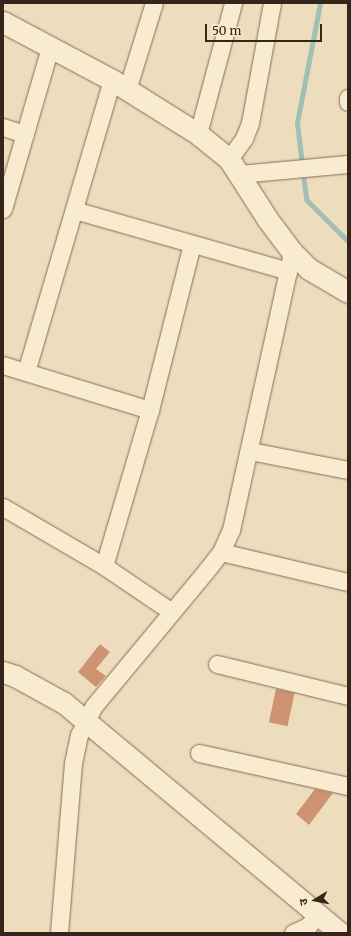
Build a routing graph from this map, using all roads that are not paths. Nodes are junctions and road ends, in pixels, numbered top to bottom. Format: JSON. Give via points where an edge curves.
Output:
{"nodes":[{"id":1,"x":154,"y":3,"type":"edge"},
{"id":2,"x":233,"y":3,"type":"edge"},
{"id":3,"x":272,"y":3,"type":"edge"},
{"id":4,"x":3,"y":22,"type":"edge"},
{"id":5,"x":50,"y":47,"type":"junction"},
{"id":6,"x":120,"y":85,"type":"junction"},
{"id":7,"x":348,"y":98,"type":"edge"},
{"id":8,"x":348,"y":102,"type":"edge"},
{"id":9,"x":3,"y":127,"type":"edge"},
{"id":10,"x":25,"y":134,"type":"junction"},
{"id":11,"x":198,"y":134,"type":"junction"},
{"id":12,"x":348,"y":164,"type":"edge"},
{"id":13,"x":235,"y":166,"type":"junction"},
{"id":14,"x":3,"y":209,"type":"edge"},
{"id":15,"x":74,"y":210,"type":"junction"},
{"id":16,"x":192,"y":244,"type":"junction"},
{"id":17,"x":290,"y":262,"type":"junction"},
{"id":18,"x":348,"y":292,"type":"edge"},
{"id":19,"x":3,"y":365,"type":"edge"},
{"id":20,"x":26,"y":372,"type":"junction"},
{"id":21,"x":150,"y":410,"type":"junction"},
{"id":22,"x":250,"y":451,"type":"junction"},
{"id":23,"x":348,"y":470,"type":"edge"},
{"id":24,"x":3,"y":506,"type":"edge"},
{"id":25,"x":221,"y":552,"type":"junction"},
{"id":26,"x":104,"y":566,"type":"junction"},
{"id":27,"x":348,"y":582,"type":"edge"},
{"id":28,"x":172,"y":612,"type":"junction"},
{"id":29,"x":217,"y":664,"type":"dead end"},
{"id":30,"x":3,"y":672,"type":"edge"},
{"id":31,"x":348,"y":696,"type":"edge"},
{"id":32,"x":84,"y":720,"type":"junction"},
{"id":33,"x":199,"y":753,"type":"dead end"},
{"id":34,"x":348,"y":786,"type":"edge"},
{"id":35,"x":307,"y":926,"type":"edge"},
{"id":36,"x":59,"y":933,"type":"edge"},
{"id":37,"x":340,"y":933,"type":"edge"}],
"edges":[{"from":1,"to":6,"type":"street"},
{"from":2,"to":11,"type":"street"},
{"from":3,"to":13,"type":"street","via":[[250,123]]},
{"from":4,"to":5,"type":"street"},
{"from":5,"to":6,"type":"street"},
{"from":5,"to":10,"type":"street"},
{"from":6,"to":11,"type":"street"},
{"from":6,"to":15,"type":"street"},
{"from":7,"to":8,"type":"street"},
{"from":9,"to":10,"type":"street"},
{"from":10,"to":14,"type":"street"},
{"from":11,"to":13,"type":"street"},
{"from":12,"to":13,"type":"street","via":[[262,171]]},
{"from":13,"to":17,"type":"street"},
{"from":15,"to":16,"type":"street"},
{"from":15,"to":20,"type":"street"},
{"from":16,"to":17,"type":"street"},
{"from":16,"to":21,"type":"street"},
{"from":17,"to":18,"type":"street","via":[[309,269]]},
{"from":17,"to":22,"type":"street"},
{"from":19,"to":20,"type":"street"},
{"from":20,"to":21,"type":"street"},
{"from":21,"to":26,"type":"street"},
{"from":22,"to":23,"type":"street"},
{"from":22,"to":25,"type":"street","via":[[238,507]]},
{"from":24,"to":26,"type":"street"},
{"from":25,"to":27,"type":"street"},
{"from":25,"to":28,"type":"street"},
{"from":26,"to":28,"type":"street"},
{"from":28,"to":32,"type":"street"},
{"from":29,"to":31,"type":"street"},
{"from":30,"to":32,"type":"street","via":[[64,703]]},
{"from":32,"to":35,"type":"street"},
{"from":32,"to":36,"type":"street","via":[[73,763]]},
{"from":33,"to":34,"type":"street"},
{"from":35,"to":37,"type":"street"}]}
